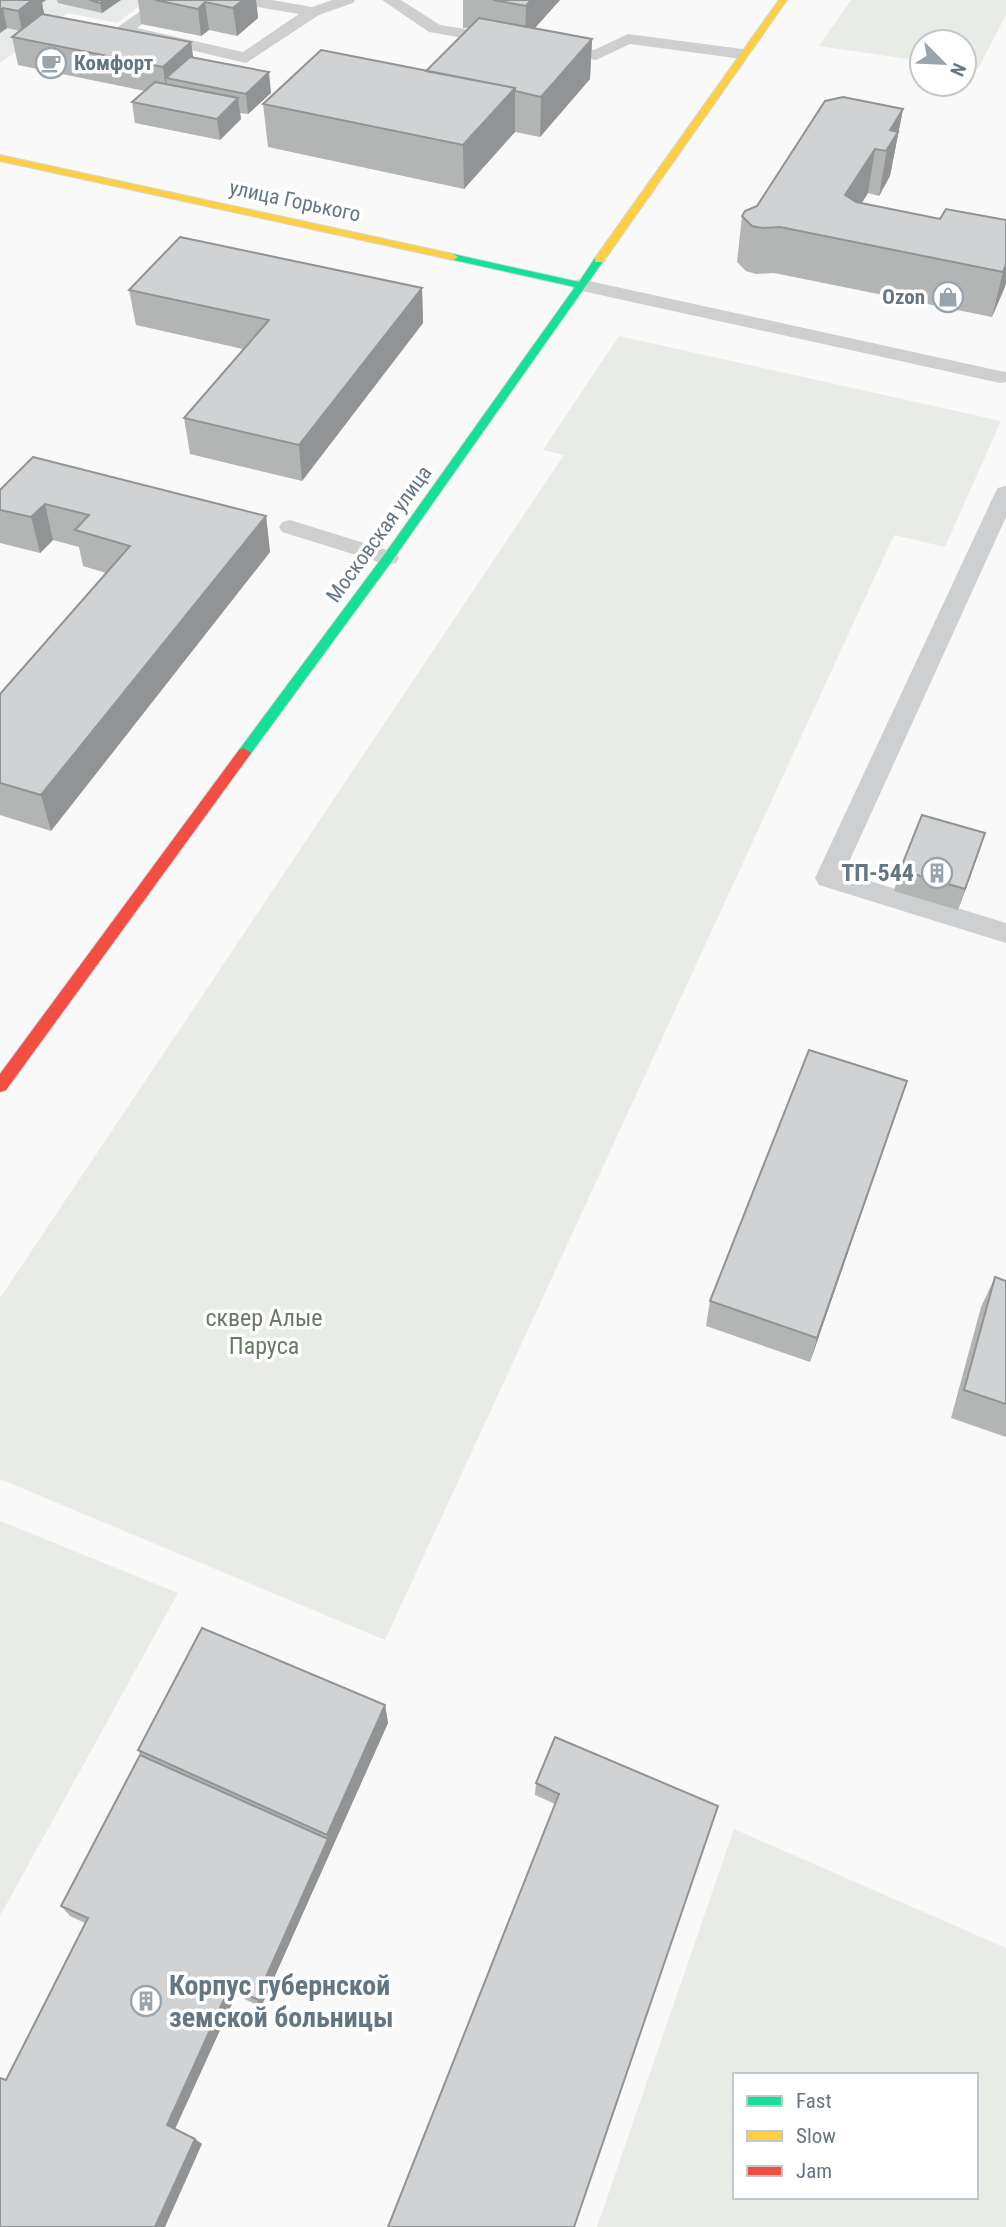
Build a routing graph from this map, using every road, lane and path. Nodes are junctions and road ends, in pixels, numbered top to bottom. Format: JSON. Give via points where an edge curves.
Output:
{"nodes":[{"id":1,"x":166,"y":0,"type":"edge"},
{"id":2,"x":245,"y":0,"type":"edge"},
{"id":3,"x":347,"y":0,"type":"edge"},
{"id":4,"x":390,"y":0,"type":"edge"},
{"id":5,"x":781,"y":0,"type":"edge"},
{"id":6,"x":313,"y":12,"type":"junction"},
{"id":7,"x":742,"y":54,"type":"junction"},
{"id":8,"x":0,"y":158,"type":"edge"},
{"id":9,"x":580,"y":285,"type":"junction"},
{"id":10,"x":1000,"y":377,"type":"dead end"},
{"id":11,"x":1006,"y":493,"type":"edge"},
{"id":12,"x":289,"y":527,"type":"dead end"},
{"id":13,"x":388,"y":558,"type":"junction"},
{"id":14,"x":1006,"y":933,"type":"edge"},
{"id":15,"x":0,"y":1086,"type":"edge"}],
"edges":[{"from":1,"to":6,"type":"lane","via":[[124,30],[246,58]]},
{"from":2,"to":6,"type":"lane"},
{"from":3,"to":6,"type":"lane"},
{"from":4,"to":7,"type":"lane","via":[[435,29],[596,55],[628,39]]},
{"from":5,"to":7,"type":"main road","name":"Московская улица"},
{"from":7,"to":9,"type":"main road","name":"Московская улица"},
{"from":8,"to":9,"type":"main road","name":"улица Горького"},
{"from":9,"to":10,"type":"lane"},
{"from":9,"to":13,"type":"main road","name":"Московская улица"},
{"from":11,"to":14,"type":"lane","via":[[828,878]]},
{"from":12,"to":13,"type":"lane"},
{"from":13,"to":15,"type":"main road","name":"Московская улица"}]}
